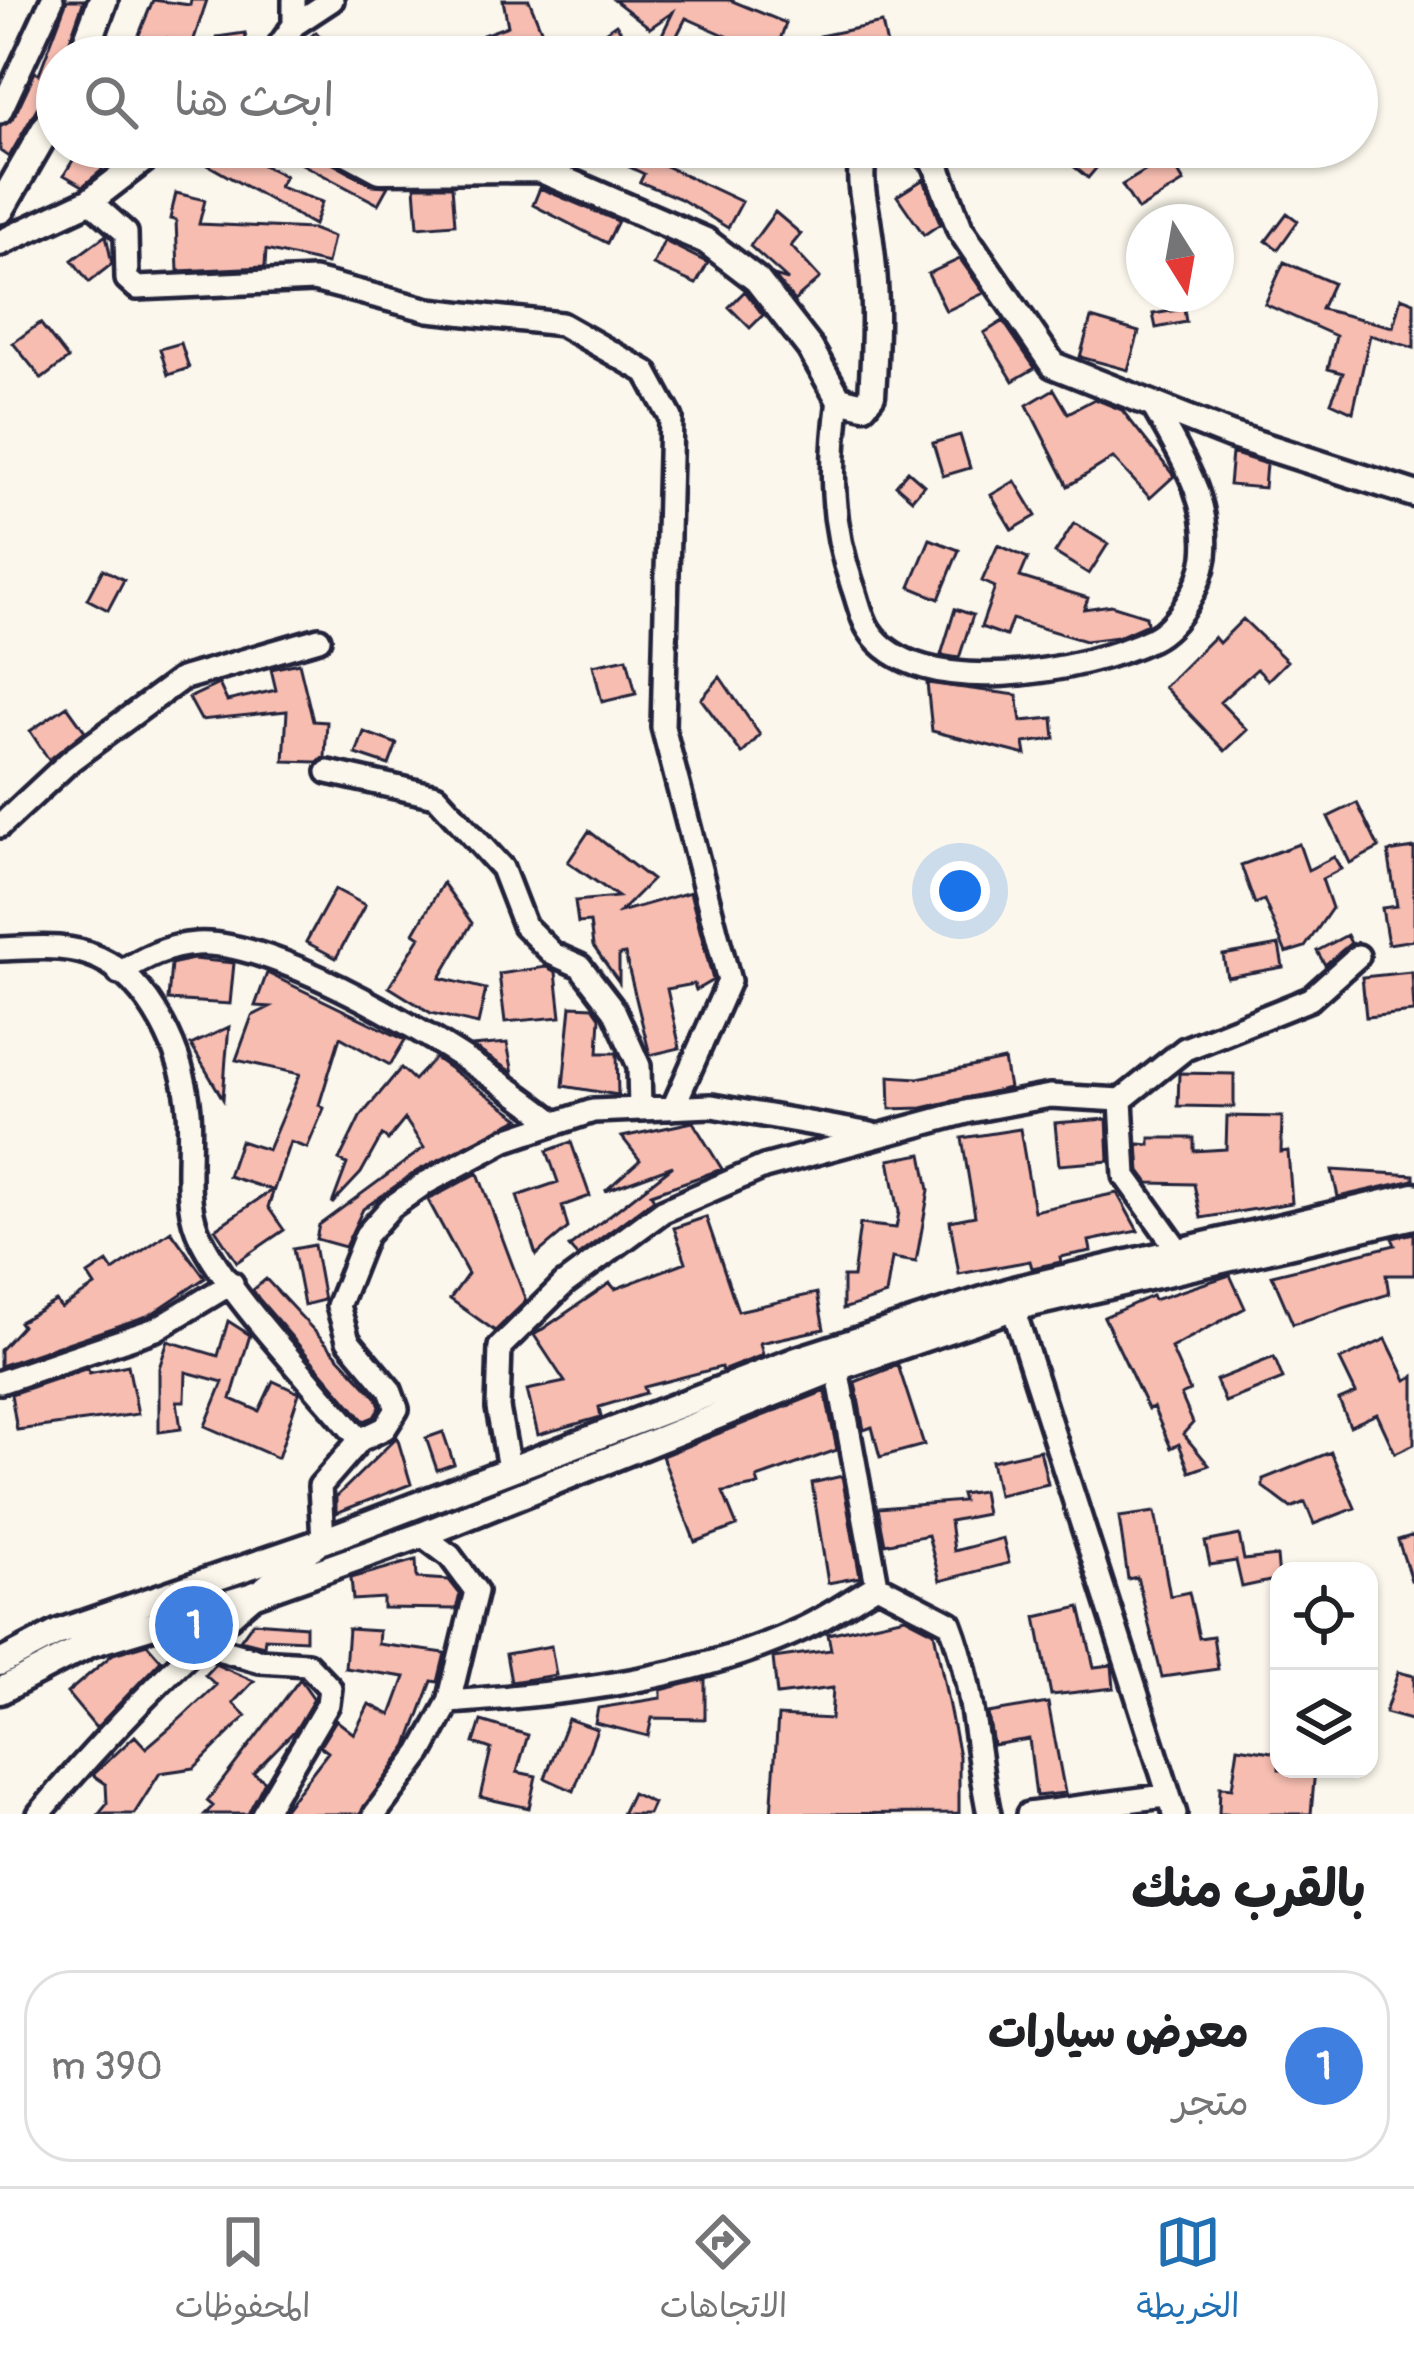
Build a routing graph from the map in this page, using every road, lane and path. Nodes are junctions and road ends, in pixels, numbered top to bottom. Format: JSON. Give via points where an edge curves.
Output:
{"nodes":[{"id":1,"x":52,"y":0,"type":"edge"},
{"id":2,"x":103,"y":0,"type":"edge"},
{"id":3,"x":294,"y":0,"type":"edge"},
{"id":4,"x":332,"y":0,"type":"edge"},
{"id":5,"x":294,"y":25,"type":"junction"},
{"id":6,"x":90,"y":36,"type":"edge"},
{"id":7,"x":286,"y":36,"type":"edge"},
{"id":8,"x":0,"y":112,"type":"edge"},
{"id":9,"x":36,"y":146,"type":"edge"},
{"id":10,"x":132,"y":168,"type":"edge"},
{"id":11,"x":376,"y":168,"type":"edge"},
{"id":12,"x":862,"y":168,"type":"edge"},
{"id":13,"x":937,"y":168,"type":"edge"},
{"id":14,"x":90,"y":200,"type":"junction"},
{"id":15,"x":0,"y":209,"type":"edge"},
{"id":16,"x":0,"y":244,"type":"edge"},
{"id":17,"x":839,"y":399,"type":"junction"},
{"id":18,"x":1153,"y":406,"type":"junction"},
{"id":19,"x":1414,"y":494,"type":"edge"},
{"id":20,"x":319,"y":639,"type":"dead end"},
{"id":21,"x":328,"y":772,"type":"dead end"},
{"id":22,"x":0,"y":826,"type":"edge"},
{"id":23,"x":0,"y":949,"type":"edge"},
{"id":24,"x":1358,"y":956,"type":"dead end"},
{"id":25,"x":119,"y":973,"type":"junction"},
{"id":26,"x":1121,"y":1100,"type":"junction"},
{"id":27,"x":673,"y":1108,"type":"junction"},
{"id":28,"x":640,"y":1109,"type":"junction"},
{"id":29,"x":555,"y":1123,"type":"junction"},
{"id":30,"x":880,"y":1136,"type":"junction"},
{"id":31,"x":1414,"y":1196,"type":"edge"},
{"id":32,"x":1414,"y":1216,"type":"edge"},
{"id":33,"x":1184,"y":1258,"type":"junction"},
{"id":34,"x":232,"y":1283,"type":"junction"},
{"id":35,"x":1013,"y":1308,"type":"junction"},
{"id":36,"x":837,"y":1368,"type":"junction"},
{"id":37,"x":0,"y":1382,"type":"edge"},
{"id":38,"x":360,"y":1441,"type":"junction"},
{"id":39,"x":509,"y":1468,"type":"junction"},
{"id":40,"x":422,"y":1535,"type":"junction"},
{"id":41,"x":323,"y":1540,"type":"junction"},
{"id":42,"x":877,"y":1585,"type":"junction"},
{"id":43,"x":247,"y":1597,"type":"junction"},
{"id":44,"x":203,"y":1645,"type":"junction"},
{"id":45,"x":0,"y":1663,"type":"edge"},
{"id":46,"x":0,"y":1691,"type":"edge"},
{"id":47,"x":449,"y":1702,"type":"junction"},
{"id":48,"x":1170,"y":1805,"type":"edge"},
{"id":49,"x":39,"y":1814,"type":"edge"},
{"id":50,"x":263,"y":1814,"type":"edge"},
{"id":51,"x":375,"y":1814,"type":"edge"},
{"id":52,"x":989,"y":1814,"type":"edge"},
{"id":53,"x":1028,"y":1814,"type":"edge"}],
"edges":[{"from":1,"to":8,"type":"street"},
{"from":2,"to":6,"type":"main road"},
{"from":3,"to":5,"type":"street"},
{"from":4,"to":5,"type":"street"},
{"from":5,"to":7,"type":"street"},
{"from":9,"to":15,"type":"main road"},
{"from":10,"to":14,"type":"street"},
{"from":11,"to":17,"type":"street","via":[[539,169],[706,241],[758,280]]},
{"from":12,"to":17,"type":"street","via":[[879,284],[872,394],[864,405]]},
{"from":13,"to":18,"type":"street","via":[[960,230],[1053,365]]},
{"from":14,"to":16,"type":"street"},
{"from":14,"to":27,"type":"street","via":[[126,233],[128,279],[137,288],[314,280],[428,310],[561,324],[646,372],[671,418],[663,727],[729,981]]},
{"from":17,"to":18,"type":"street","via":[[830,468],[838,544],[870,632],[907,660],[981,679],[1053,671],[1156,638],[1192,598],[1204,560],[1203,499]]},
{"from":18,"to":19,"type":"street"},
{"from":20,"to":22,"type":"street","via":[[181,679],[71,760]]},
{"from":21,"to":28,"type":"street","via":[[436,796],[449,810],[502,868],[524,925],[553,954],[580,966],[614,1010],[639,1066]]},
{"from":23,"to":25,"type":"street","via":[[71,949]]},
{"from":24,"to":26,"type":"street","via":[[1310,999],[1185,1049]]},
{"from":25,"to":29,"type":"street","via":[[155,951],[199,944],[262,954],[434,1037]]},
{"from":25,"to":34,"type":"street","via":[[143,994],[172,1044],[189,1107],[196,1229]]},
{"from":26,"to":30,"type":"street","via":[[1050,1096]]},
{"from":26,"to":33,"type":"street","via":[[1125,1176]]},
{"from":27,"to":28,"type":"street"},
{"from":27,"to":30,"type":"street","via":[[712,1106]]},
{"from":28,"to":29,"type":"street"},
{"from":29,"to":38,"type":"street","via":[[424,1184],[366,1235],[338,1306],[348,1340],[397,1409],[385,1428]]},
{"from":30,"to":39,"type":"street","via":[[764,1167],[663,1211],[564,1284],[500,1347],[498,1408]]},
{"from":31,"to":33,"type":"street"},
{"from":32,"to":33,"type":"street"},
{"from":33,"to":35,"type":"street"},
{"from":33,"to":39,"type":"street","via":[[1017,1289]]},
{"from":34,"to":37,"type":"street","via":[[156,1328]]},
{"from":34,"to":38,"type":"street"},
{"from":35,"to":36,"type":"street"},
{"from":35,"to":48,"type":"street"},
{"from":36,"to":40,"type":"street"},
{"from":36,"to":42,"type":"street"},
{"from":38,"to":41,"type":"street","via":[[320,1486]]},
{"from":39,"to":41,"type":"street"},
{"from":40,"to":43,"type":"street"},
{"from":40,"to":47,"type":"street","via":[[476,1591]]},
{"from":41,"to":43,"type":"street"},
{"from":41,"to":45,"type":"street","via":[[59,1632]]},
{"from":42,"to":47,"type":"street","via":[[803,1629],[683,1668],[546,1695]]},
{"from":42,"to":52,"type":"street","via":[[950,1623],[969,1671]]},
{"from":43,"to":44,"type":"street"},
{"from":43,"to":46,"type":"street","via":[[90,1644]]},
{"from":44,"to":49,"type":"street"},
{"from":44,"to":50,"type":"street","via":[[308,1664],[330,1688]]},
{"from":47,"to":51,"type":"street"},
{"from":48,"to":53,"type":"street"}]}
